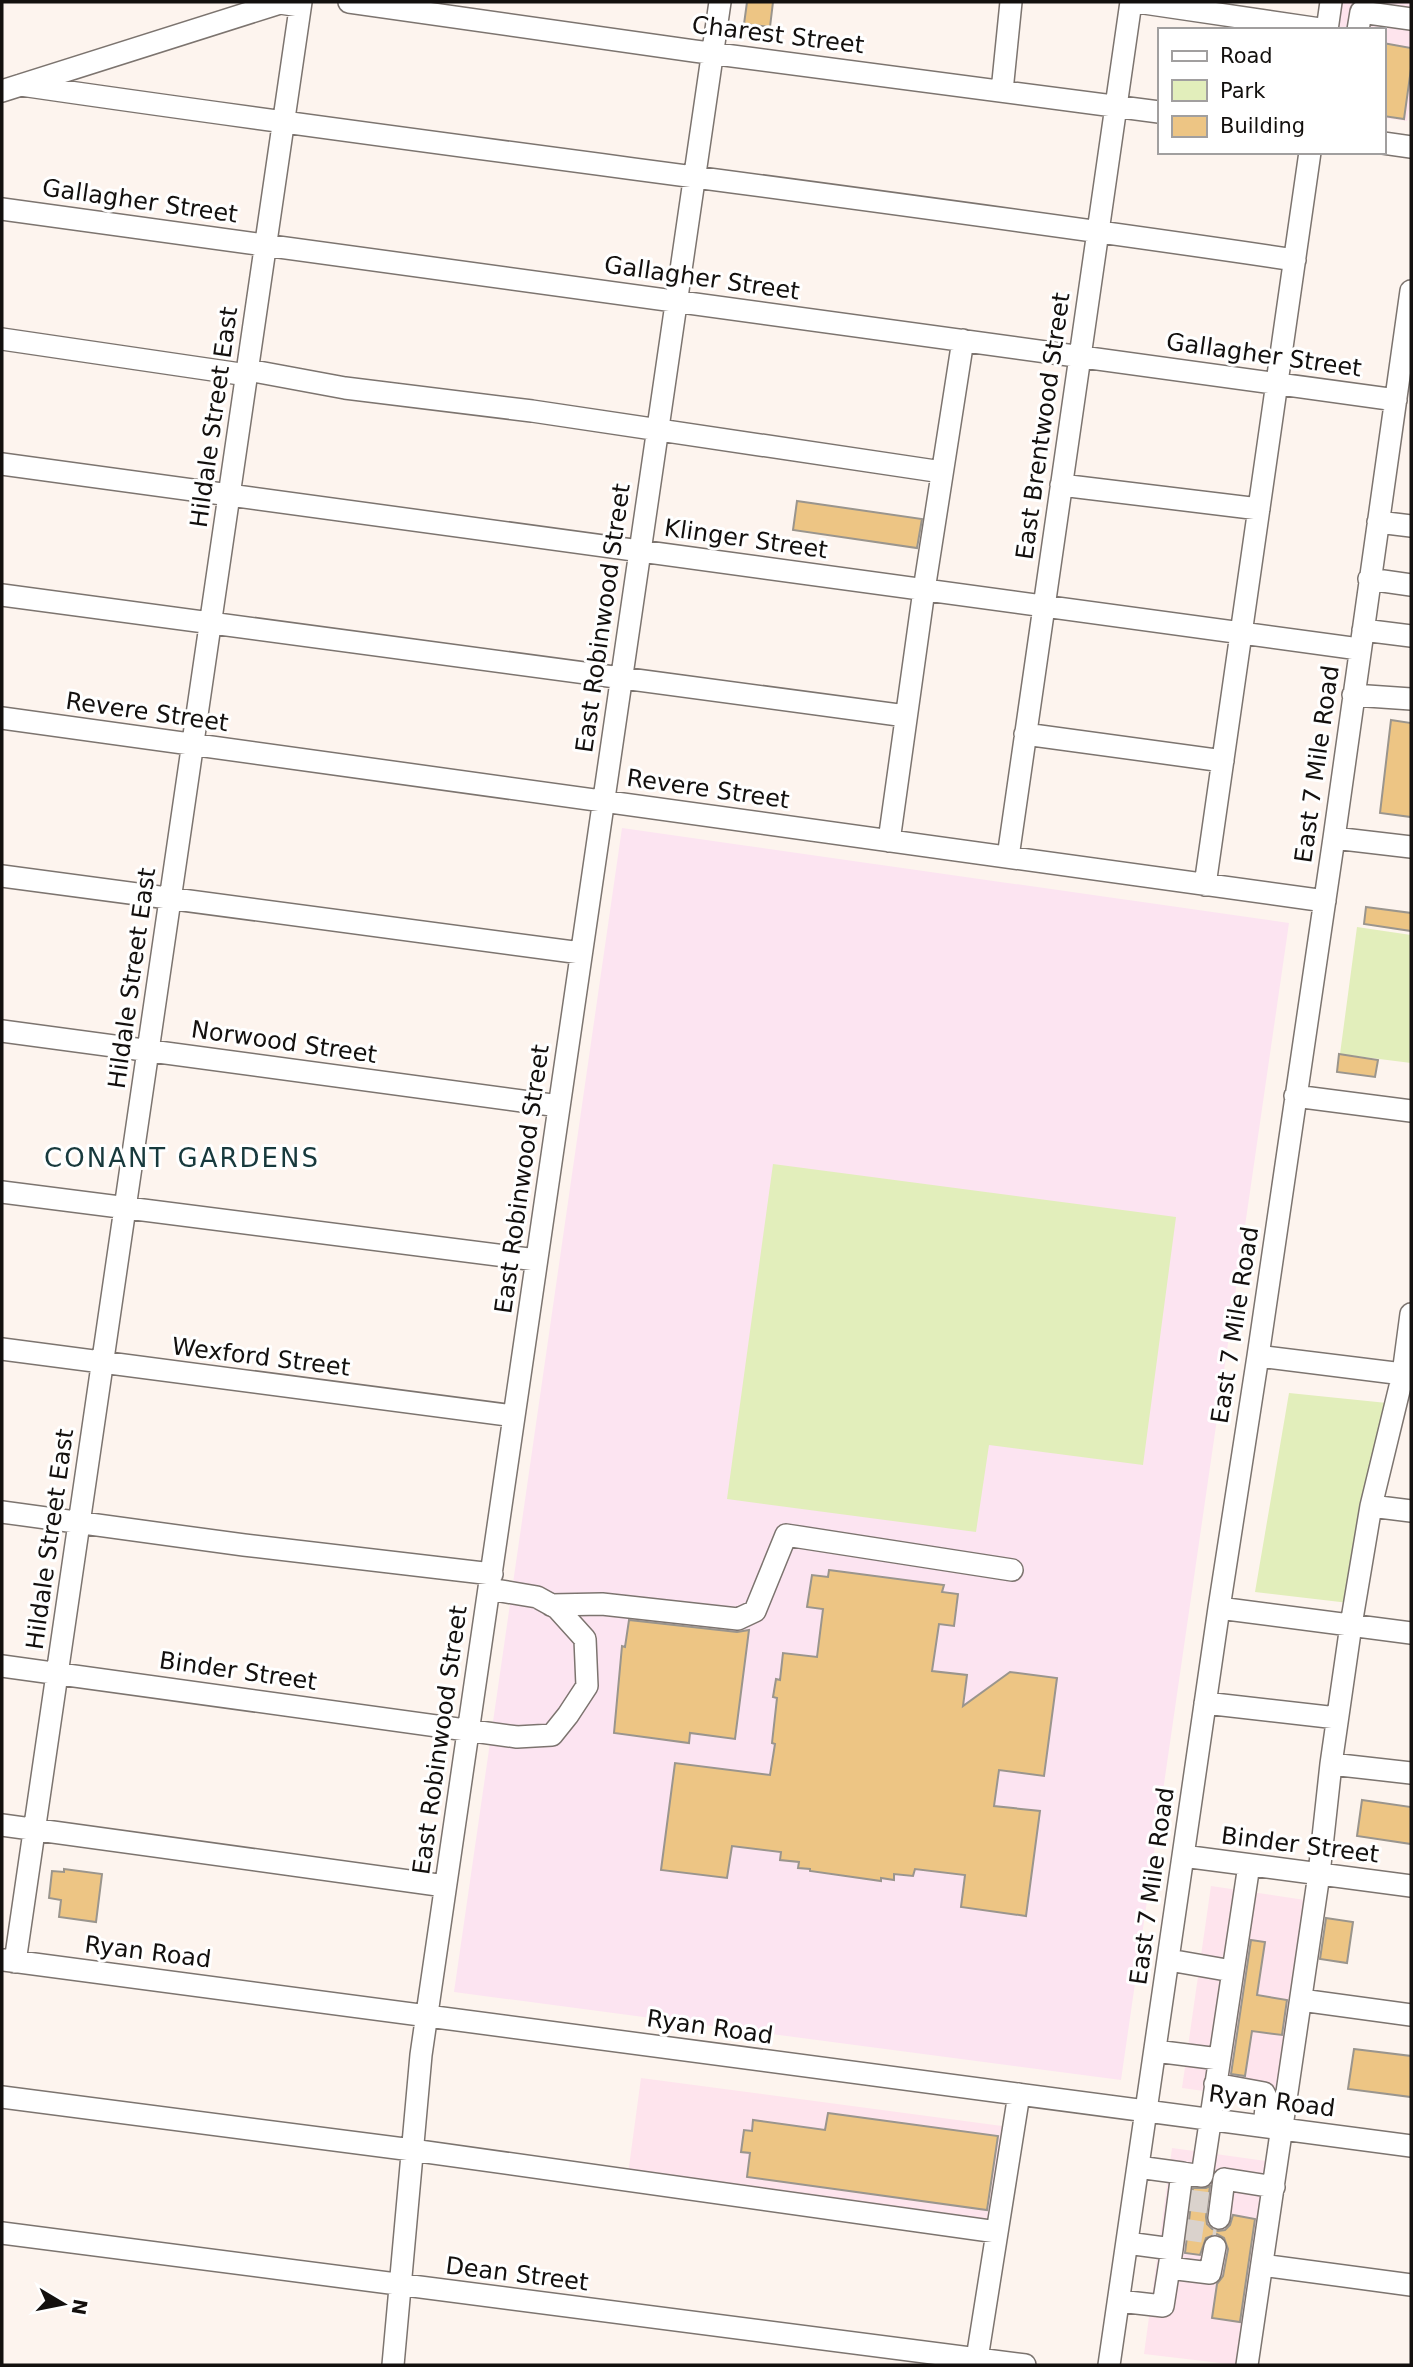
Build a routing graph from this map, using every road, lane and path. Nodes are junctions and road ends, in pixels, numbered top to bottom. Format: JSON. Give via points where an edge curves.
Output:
{"nodes":[{"id":1,"x":356,"y":2,"type":"edge"},
{"id":2,"x":720,"y":2,"type":"edge"},
{"id":3,"x":1011,"y":2,"type":"edge"},
{"id":4,"x":1131,"y":2,"type":"edge"},
{"id":5,"x":1137,"y":2,"type":"edge"},
{"id":6,"x":1331,"y":2,"type":"edge"},
{"id":7,"x":301,"y":4,"type":"edge"},
{"id":8,"x":1411,"y":14,"type":"edge"},
{"id":9,"x":1360,"y":15,"type":"edge"},
{"id":10,"x":1313,"y":28,"type":"edge"},
{"id":11,"x":1327,"y":28,"type":"edge"},
{"id":12,"x":713,"y":53,"type":"junction"},
{"id":13,"x":12,"y":88,"type":"edge"},
{"id":14,"x":1002,"y":91,"type":"junction"},
{"id":15,"x":1116,"y":107,"type":"junction"},
{"id":16,"x":1158,"y":112,"type":"edge"},
{"id":17,"x":284,"y":123,"type":"junction"},
{"id":18,"x":1385,"y":143,"type":"edge"},
{"id":19,"x":1411,"y":147,"type":"edge"},
{"id":20,"x":1310,"y":154,"type":"edge"},
{"id":21,"x":694,"y":175,"type":"junction"},
{"id":22,"x":2,"y":209,"type":"edge"},
{"id":23,"x":1098,"y":231,"type":"junction"},
{"id":24,"x":266,"y":245,"type":"junction"},
{"id":25,"x":1294,"y":260,"type":"junction"},
{"id":26,"x":1411,"y":292,"type":"edge"},
{"id":27,"x":676,"y":301,"type":"junction"},
{"id":28,"x":1409,"y":324,"type":"edge"},
{"id":29,"x":2,"y":339,"type":"edge"},
{"id":30,"x":963,"y":340,"type":"junction"},
{"id":31,"x":1079,"y":356,"type":"junction"},
{"id":32,"x":247,"y":373,"type":"junction"},
{"id":33,"x":1277,"y":383,"type":"junction"},
{"id":34,"x":1395,"y":400,"type":"junction"},
{"id":35,"x":657,"y":430,"type":"junction"},
{"id":36,"x":2,"y":464,"type":"edge"},
{"id":37,"x":942,"y":472,"type":"junction"},
{"id":38,"x":1061,"y":485,"type":"junction"},
{"id":39,"x":229,"y":494,"type":"junction"},
{"id":40,"x":1259,"y":509,"type":"junction"},
{"id":41,"x":1378,"y":522,"type":"junction"},
{"id":42,"x":1411,"y":526,"type":"edge"},
{"id":43,"x":640,"y":551,"type":"junction"},
{"id":44,"x":1369,"y":579,"type":"junction"},
{"id":45,"x":1411,"y":585,"type":"edge"},
{"id":46,"x":924,"y":590,"type":"junction"},
{"id":47,"x":2,"y":595,"type":"edge"},
{"id":48,"x":1044,"y":606,"type":"junction"},
{"id":49,"x":211,"y":623,"type":"junction"},
{"id":50,"x":1242,"y":633,"type":"junction"},
{"id":51,"x":1411,"y":636,"type":"edge"},
{"id":52,"x":1361,"y":639,"type":"junction"},
{"id":53,"x":621,"y":679,"type":"junction"},
{"id":54,"x":1353,"y":695,"type":"junction"},
{"id":55,"x":1411,"y":699,"type":"edge"},
{"id":56,"x":906,"y":716,"type":"junction"},
{"id":57,"x":2,"y":718,"type":"edge"},
{"id":58,"x":1025,"y":734,"type":"junction"},
{"id":59,"x":193,"y":744,"type":"junction"},
{"id":60,"x":1223,"y":761,"type":"junction"},
{"id":61,"x":603,"y":801,"type":"junction"},
{"id":62,"x":1334,"y":838,"type":"junction"},
{"id":63,"x":889,"y":841,"type":"junction"},
{"id":64,"x":1411,"y":847,"type":"edge"},
{"id":65,"x":1008,"y":857,"type":"junction"},
{"id":66,"x":2,"y":876,"type":"edge"},
{"id":67,"x":1205,"y":885,"type":"junction"},
{"id":68,"x":170,"y":898,"type":"junction"},
{"id":69,"x":1325,"y":901,"type":"junction"},
{"id":70,"x":581,"y":953,"type":"junction"},
{"id":71,"x":2,"y":1031,"type":"edge"},
{"id":72,"x":148,"y":1050,"type":"junction"},
{"id":73,"x":1295,"y":1096,"type":"junction"},
{"id":74,"x":559,"y":1106,"type":"junction"},
{"id":75,"x":1411,"y":1111,"type":"edge"},
{"id":76,"x":2,"y":1192,"type":"edge"},
{"id":77,"x":125,"y":1208,"type":"junction"},
{"id":78,"x":536,"y":1260,"type":"junction"},
{"id":79,"x":1411,"y":1314,"type":"edge"},
{"id":80,"x":2,"y":1349,"type":"edge"},
{"id":81,"x":1258,"y":1356,"type":"junction"},
{"id":82,"x":102,"y":1363,"type":"junction"},
{"id":83,"x":1407,"y":1375,"type":"edge"},
{"id":84,"x":514,"y":1416,"type":"junction"},
{"id":85,"x":1371,"y":1506,"type":"junction"},
{"id":86,"x":1411,"y":1511,"type":"edge"},
{"id":87,"x":2,"y":1513,"type":"edge"},
{"id":88,"x":79,"y":1524,"type":"junction"},
{"id":89,"x":1012,"y":1570,"type":"dead end"},
{"id":90,"x":491,"y":1582,"type":"junction"},
{"id":91,"x":551,"y":1605,"type":"junction"},
{"id":92,"x":1219,"y":1608,"type":"junction"},
{"id":93,"x":1351,"y":1625,"type":"junction"},
{"id":94,"x":1411,"y":1633,"type":"edge"},
{"id":95,"x":2,"y":1666,"type":"edge"},
{"id":96,"x":57,"y":1673,"type":"junction"},
{"id":97,"x":1205,"y":1703,"type":"junction"},
{"id":98,"x":1337,"y":1718,"type":"junction"},
{"id":99,"x":468,"y":1729,"type":"junction"},
{"id":100,"x":1331,"y":1764,"type":"junction"},
{"id":101,"x":1411,"y":1773,"type":"edge"},
{"id":102,"x":2,"y":1825,"type":"edge"},
{"id":103,"x":33,"y":1829,"type":"junction"},
{"id":104,"x":1183,"y":1856,"type":"junction"},
{"id":105,"x":1249,"y":1865,"type":"junction"},
{"id":106,"x":1319,"y":1874,"type":"junction"},
{"id":107,"x":445,"y":1886,"type":"junction"},
{"id":108,"x":1411,"y":1886,"type":"edge"},
{"id":109,"x":1169,"y":1960,"type":"junction"},
{"id":110,"x":8,"y":1961,"type":"edge"},
{"id":111,"x":1233,"y":1971,"type":"junction"},
{"id":112,"x":1301,"y":2000,"type":"junction"},
{"id":113,"x":426,"y":2015,"type":"junction"},
{"id":114,"x":1411,"y":2015,"type":"edge"},
{"id":115,"x":1155,"y":2051,"type":"junction"},
{"id":116,"x":1219,"y":2059,"type":"junction"},
{"id":117,"x":1215,"y":2084,"type":"junction"},
{"id":118,"x":1019,"y":2094,"type":"junction"},
{"id":119,"x":2,"y":2097,"type":"edge"},
{"id":120,"x":1146,"y":2111,"type":"junction"},
{"id":121,"x":1210,"y":2120,"type":"junction"},
{"id":122,"x":1273,"y":2128,"type":"junction"},
{"id":123,"x":1411,"y":2146,"type":"edge"},
{"id":124,"x":412,"y":2150,"type":"junction"},
{"id":125,"x":1138,"y":2167,"type":"junction"},
{"id":126,"x":1192,"y":2175,"type":"junction"},
{"id":127,"x":1224,"y":2179,"type":"junction"},
{"id":128,"x":1274,"y":2187,"type":"junction"},
{"id":129,"x":1216,"y":2209,"type":"dead end"},
{"id":130,"x":997,"y":2232,"type":"junction"},
{"id":131,"x":2,"y":2233,"type":"edge"},
{"id":132,"x":1127,"y":2244,"type":"junction"},
{"id":133,"x":1174,"y":2244,"type":"junction"},
{"id":134,"x":1214,"y":2247,"type":"dead end"},
{"id":135,"x":1262,"y":2265,"type":"junction"},
{"id":136,"x":400,"y":2285,"type":"junction"},
{"id":137,"x":1411,"y":2285,"type":"edge"},
{"id":138,"x":1119,"y":2301,"type":"junction"},
{"id":139,"x":977,"y":2362,"type":"edge"},
{"id":140,"x":393,"y":2365,"type":"edge"},
{"id":141,"x":1025,"y":2365,"type":"edge"},
{"id":142,"x":1109,"y":2365,"type":"edge"},
{"id":143,"x":1247,"y":2365,"type":"edge"}],
"edges":[{"from":1,"to":12,"type":"street","name":"Charest Street"},
{"from":2,"to":12,"type":"street","name":"East Robinwood Street"},
{"from":3,"to":14,"type":"street"},
{"from":4,"to":15,"type":"street","name":"East Brentwood Street"},
{"from":5,"to":10,"type":"street"},
{"from":6,"to":11,"type":"street"},
{"from":7,"to":13,"type":"street","via":[[280,3]]},
{"from":7,"to":17,"type":"street","name":"Hildale Street East"},
{"from":8,"to":9,"type":"street"},
{"from":12,"to":14,"type":"street","name":"Charest Street"},
{"from":12,"to":21,"type":"street","name":"East Robinwood Street"},
{"from":13,"to":17,"type":"street"},
{"from":14,"to":15,"type":"street","name":"Charest Street"},
{"from":15,"to":16,"type":"street","name":"Charest Street"},
{"from":15,"to":23,"type":"street","name":"East Brentwood Street"},
{"from":17,"to":21,"type":"street"},
{"from":17,"to":24,"type":"street","name":"Hildale Street East"},
{"from":18,"to":19,"type":"street"},
{"from":20,"to":25,"type":"street"},
{"from":21,"to":23,"type":"street"},
{"from":21,"to":27,"type":"street","name":"East Robinwood Street"},
{"from":22,"to":24,"type":"street","name":"Gallagher Street"},
{"from":23,"to":25,"type":"street"},
{"from":23,"to":31,"type":"street","name":"East Brentwood Street"},
{"from":24,"to":27,"type":"street","name":"Gallagher Street"},
{"from":24,"to":32,"type":"street","name":"Hildale Street East"},
{"from":25,"to":33,"type":"street"},
{"from":26,"to":28,"type":"street","name":"East 7 Mile Road"},
{"from":27,"to":30,"type":"street","name":"Gallagher Street"},
{"from":27,"to":35,"type":"street","name":"East Robinwood Street"},
{"from":28,"to":34,"type":"street","name":"East 7 Mile Road"},
{"from":29,"to":32,"type":"street"},
{"from":30,"to":31,"type":"street","name":"Gallagher Street"},
{"from":30,"to":37,"type":"street"},
{"from":31,"to":33,"type":"street","name":"Gallagher Street"},
{"from":31,"to":38,"type":"street","name":"East Brentwood Street"},
{"from":32,"to":35,"type":"street"},
{"from":32,"to":39,"type":"street","name":"Hildale Street East"},
{"from":33,"to":34,"type":"street","name":"Gallagher Street"},
{"from":33,"to":40,"type":"street"},
{"from":34,"to":41,"type":"street","name":"East 7 Mile Road"},
{"from":35,"to":37,"type":"street"},
{"from":35,"to":43,"type":"street","name":"East Robinwood Street"},
{"from":36,"to":39,"type":"street","name":"Klinger Street"},
{"from":37,"to":46,"type":"street"},
{"from":38,"to":40,"type":"street"},
{"from":38,"to":48,"type":"street","name":"East Brentwood Street"},
{"from":39,"to":43,"type":"street","name":"Klinger Street"},
{"from":39,"to":49,"type":"street","name":"Hildale Street East"},
{"from":40,"to":50,"type":"street"},
{"from":41,"to":42,"type":"street"},
{"from":41,"to":44,"type":"street","name":"East 7 Mile Road"},
{"from":43,"to":46,"type":"street","name":"Klinger Street"},
{"from":43,"to":53,"type":"street","name":"East Robinwood Street"},
{"from":44,"to":45,"type":"street"},
{"from":44,"to":52,"type":"street","name":"East 7 Mile Road"},
{"from":46,"to":48,"type":"street","name":"Klinger Street"},
{"from":46,"to":56,"type":"street"},
{"from":47,"to":49,"type":"street"},
{"from":48,"to":50,"type":"street","name":"Klinger Street"},
{"from":48,"to":58,"type":"street","name":"East Brentwood Street"},
{"from":49,"to":53,"type":"street"},
{"from":49,"to":59,"type":"street","name":"Hildale Street East"},
{"from":50,"to":52,"type":"street","name":"Klinger Street"},
{"from":50,"to":60,"type":"street"},
{"from":51,"to":52,"type":"street","name":"Klinger Street"},
{"from":52,"to":54,"type":"street","name":"East 7 Mile Road"},
{"from":53,"to":56,"type":"street"},
{"from":53,"to":61,"type":"street","name":"East Robinwood Street"},
{"from":54,"to":55,"type":"street"},
{"from":54,"to":62,"type":"street","name":"East 7 Mile Road"},
{"from":56,"to":63,"type":"street"},
{"from":57,"to":59,"type":"street","name":"Revere Street"},
{"from":58,"to":60,"type":"street"},
{"from":58,"to":65,"type":"street","name":"East Brentwood Street"},
{"from":59,"to":61,"type":"street","name":"Revere Street"},
{"from":59,"to":68,"type":"street","name":"Hildale Street East"},
{"from":60,"to":67,"type":"street"},
{"from":61,"to":63,"type":"street","name":"Revere Street"},
{"from":61,"to":70,"type":"street","name":"East Robinwood Street"},
{"from":62,"to":64,"type":"street"},
{"from":62,"to":69,"type":"street","name":"East 7 Mile Road"},
{"from":63,"to":65,"type":"street","name":"Revere Street"},
{"from":65,"to":67,"type":"street","name":"Revere Street"},
{"from":66,"to":68,"type":"street"},
{"from":67,"to":69,"type":"street","name":"Revere Street"},
{"from":68,"to":70,"type":"street"},
{"from":68,"to":72,"type":"street","name":"Hildale Street East"},
{"from":69,"to":73,"type":"street","name":"East 7 Mile Road"},
{"from":70,"to":74,"type":"street","name":"East Robinwood Street"},
{"from":71,"to":72,"type":"street","name":"Norwood Street"},
{"from":72,"to":74,"type":"street","name":"Norwood Street"},
{"from":72,"to":77,"type":"street","name":"Hildale Street East"},
{"from":73,"to":75,"type":"street"},
{"from":73,"to":81,"type":"street","name":"East 7 Mile Road"},
{"from":74,"to":78,"type":"street","name":"East Robinwood Street"},
{"from":76,"to":77,"type":"street"},
{"from":77,"to":78,"type":"street"},
{"from":77,"to":82,"type":"street","name":"Hildale Street East"},
{"from":78,"to":84,"type":"street","name":"East Robinwood Street"},
{"from":79,"to":83,"type":"street"},
{"from":80,"to":82,"type":"street","name":"Wexford Street"},
{"from":81,"to":83,"type":"street"},
{"from":81,"to":92,"type":"street","name":"East 7 Mile Road"},
{"from":82,"to":84,"type":"street","name":"Wexford Street"},
{"from":82,"to":88,"type":"street","name":"Hildale Street East"},
{"from":83,"to":85,"type":"street"},
{"from":84,"to":90,"type":"street","name":"East Robinwood Street"},
{"from":85,"to":86,"type":"street"},
{"from":85,"to":93,"type":"street"},
{"from":87,"to":88,"type":"street"},
{"from":88,"to":90,"type":"street"},
{"from":88,"to":96,"type":"street","name":"Hildale Street East"},
{"from":89,"to":91,"type":"street","via":[[786,1535],[755,1611],[738,1619],[602,1604]]},
{"from":90,"to":91,"type":"street"},
{"from":90,"to":99,"type":"street","name":"East Robinwood Street"},
{"from":91,"to":99,"type":"street","name":"Binder Street","via":[[585,1639],[587,1685],[568,1715],[552,1735],[517,1737]]},
{"from":92,"to":93,"type":"street"},
{"from":92,"to":97,"type":"street","name":"East 7 Mile Road"},
{"from":93,"to":94,"type":"street"},
{"from":93,"to":98,"type":"street"},
{"from":95,"to":96,"type":"street","name":"Binder Street"},
{"from":96,"to":99,"type":"street","name":"Binder Street"},
{"from":96,"to":103,"type":"street","name":"Hildale Street East"},
{"from":97,"to":98,"type":"street"},
{"from":97,"to":104,"type":"street","name":"East 7 Mile Road"},
{"from":98,"to":100,"type":"street"},
{"from":99,"to":107,"type":"street","name":"East Robinwood Street"},
{"from":100,"to":101,"type":"street"},
{"from":100,"to":106,"type":"street"},
{"from":102,"to":103,"type":"street"},
{"from":103,"to":107,"type":"street"},
{"from":103,"to":110,"type":"street","name":"Hildale Street East"},
{"from":104,"to":105,"type":"street","name":"Binder Street"},
{"from":104,"to":109,"type":"street","name":"East 7 Mile Road"},
{"from":105,"to":106,"type":"street","name":"Binder Street"},
{"from":105,"to":111,"type":"street"},
{"from":106,"to":108,"type":"street","name":"Binder Street"},
{"from":106,"to":112,"type":"street"},
{"from":107,"to":113,"type":"street","name":"East Robinwood Street"},
{"from":109,"to":111,"type":"street"},
{"from":109,"to":115,"type":"street","name":"East 7 Mile Road"},
{"from":110,"to":113,"type":"street","name":"Ryan Road"},
{"from":111,"to":116,"type":"street"},
{"from":112,"to":114,"type":"street"},
{"from":112,"to":122,"type":"street"},
{"from":113,"to":118,"type":"street","name":"Ryan Road"},
{"from":113,"to":124,"type":"street","name":"East Robinwood Street"},
{"from":115,"to":116,"type":"street"},
{"from":115,"to":120,"type":"street","name":"East 7 Mile Road"},
{"from":116,"to":117,"type":"street"},
{"from":117,"to":121,"type":"street"},
{"from":117,"to":122,"type":"street","via":[[1264,2093]]},
{"from":118,"to":120,"type":"street","name":"Ryan Road"},
{"from":118,"to":130,"type":"street"},
{"from":119,"to":124,"type":"street"},
{"from":120,"to":121,"type":"street","name":"Ryan Road"},
{"from":120,"to":125,"type":"street","name":"East 7 Mile Road"},
{"from":121,"to":122,"type":"street","name":"Ryan Road"},
{"from":121,"to":126,"type":"street"},
{"from":122,"to":123,"type":"street","name":"Ryan Road"},
{"from":122,"to":128,"type":"street"},
{"from":124,"to":130,"type":"street"},
{"from":124,"to":136,"type":"street","name":"East Robinwood Street"},
{"from":125,"to":126,"type":"street"},
{"from":125,"to":132,"type":"street","name":"East 7 Mile Road"},
{"from":126,"to":127,"type":"street"},
{"from":126,"to":133,"type":"street"},
{"from":127,"to":128,"type":"street"},
{"from":127,"to":129,"type":"street"},
{"from":128,"to":135,"type":"street"},
{"from":130,"to":139,"type":"street"},
{"from":131,"to":136,"type":"street","name":"Dean Street"},
{"from":132,"to":133,"type":"street"},
{"from":132,"to":138,"type":"street","name":"East 7 Mile Road"},
{"from":133,"to":134,"type":"street","via":[[1210,2273]]},
{"from":133,"to":138,"type":"street","via":[[1163,2306]]},
{"from":135,"to":137,"type":"street"},
{"from":135,"to":143,"type":"street"},
{"from":136,"to":139,"type":"street","name":"Dean Street"},
{"from":136,"to":140,"type":"street","name":"East Robinwood Street"},
{"from":138,"to":142,"type":"street","name":"East 7 Mile Road"},
{"from":139,"to":141,"type":"street","name":"Dean Street"}]}
